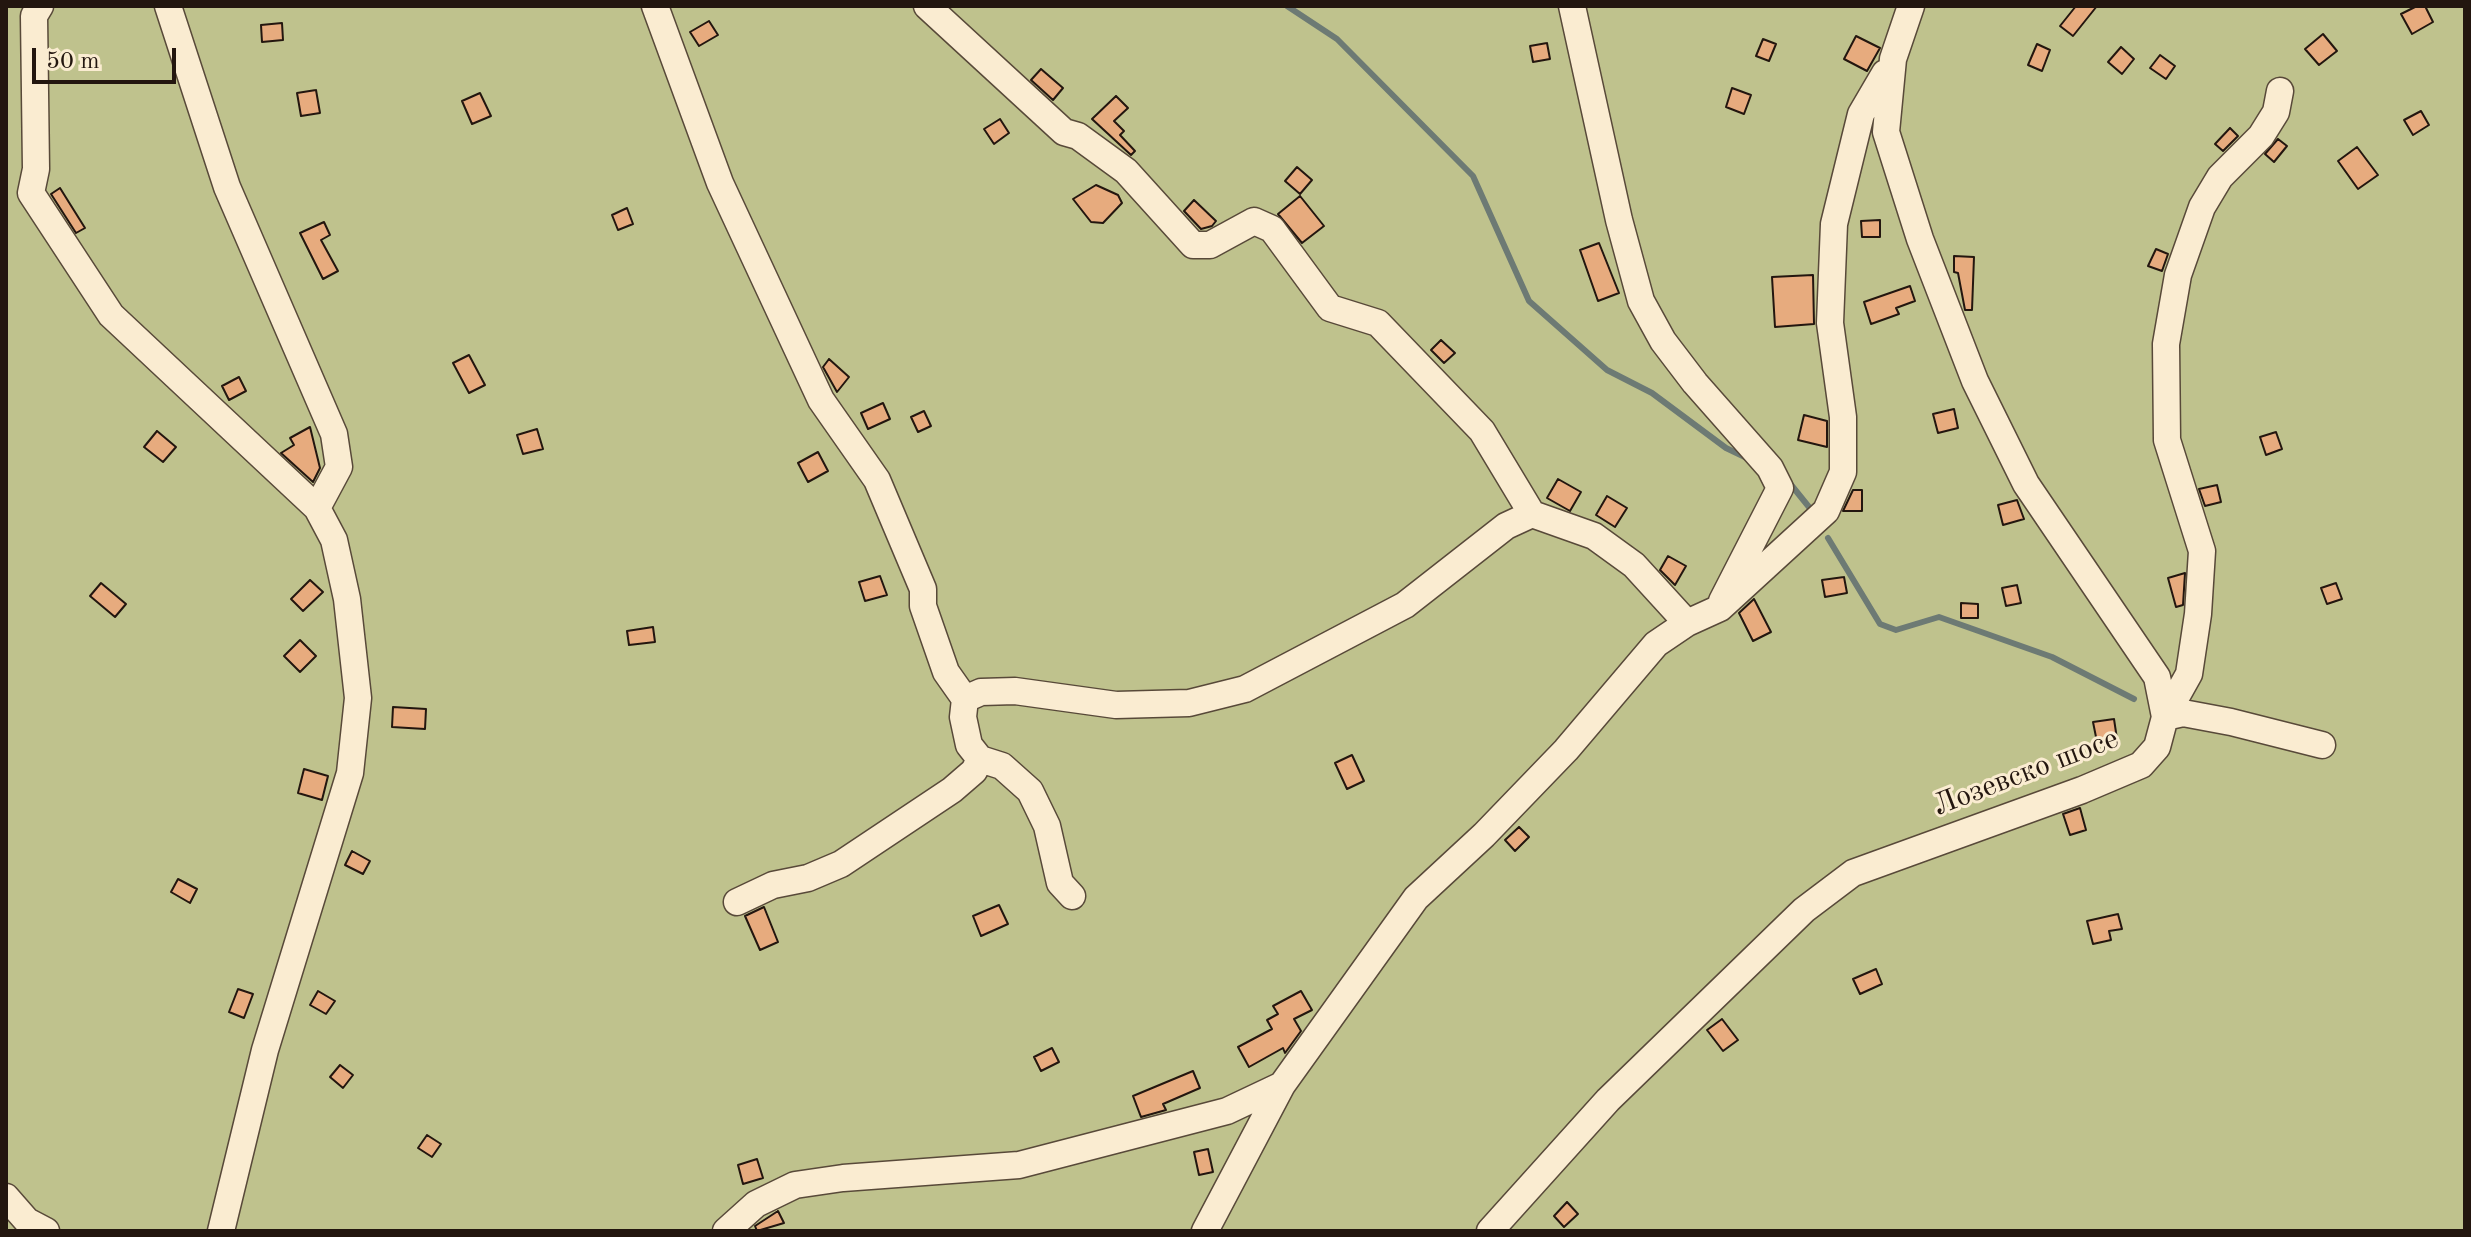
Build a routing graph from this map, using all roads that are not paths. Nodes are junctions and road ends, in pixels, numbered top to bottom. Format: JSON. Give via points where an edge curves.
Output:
{"nodes":[{"id":1,"x":40,"y":6,"type":"edge"},
{"id":2,"x":168,"y":6,"type":"edge"},
{"id":3,"x":655,"y":6,"type":"edge"},
{"id":4,"x":927,"y":6,"type":"edge"},
{"id":5,"x":1572,"y":6,"type":"edge"},
{"id":6,"x":1911,"y":6,"type":"edge"},
{"id":7,"x":1893,"y":59,"type":"junction"},
{"id":8,"x":2280,"y":91,"type":"dead end"},
{"id":9,"x":317,"y":508,"type":"junction"},
{"id":10,"x":1532,"y":514,"type":"junction"},
{"id":11,"x":1720,"y":608,"type":"junction"},
{"id":12,"x":1687,"y":623,"type":"junction"},
{"id":13,"x":965,"y":699,"type":"junction"},
{"id":14,"x":2165,"y":717,"type":"junction"},
{"id":15,"x":2322,"y":745,"type":"dead end"},
{"id":16,"x":980,"y":759,"type":"junction"},
{"id":17,"x":1072,"y":896,"type":"dead end"},
{"id":18,"x":737,"y":902,"type":"dead end"},
{"id":19,"x":1282,"y":1085,"type":"junction"},
{"id":20,"x":6,"y":1197,"type":"edge"},
{"id":21,"x":46,"y":1231,"type":"edge"},
{"id":22,"x":221,"y":1231,"type":"edge"},
{"id":23,"x":726,"y":1231,"type":"edge"},
{"id":24,"x":1205,"y":1231,"type":"edge"},
{"id":25,"x":1490,"y":1231,"type":"edge"}],
"edges":[{"from":1,"to":9,"type":"street","via":[[34,16],[36,169],[31,193],[111,315]]},
{"from":2,"to":9,"type":"street","via":[[227,187],[334,434],[339,467]]},
{"from":3,"to":13,"type":"street","via":[[720,183],[821,400],[877,480],[923,589],[923,606],[946,672]]},
{"from":4,"to":10,"type":"street","via":[[1064,132],[1078,136],[1126,171],[1193,245],[1210,245],[1254,221],[1272,229],[1330,308],[1378,323],[1482,431]]},
{"from":5,"to":11,"type":"street","via":[[1641,301],[1663,341],[1770,468],[1780,488]]},
{"from":6,"to":7,"type":"street"},
{"from":7,"to":11,"type":"street","via":[[1861,114],[1834,224],[1830,323],[1843,417],[1843,472],[1826,511]]},
{"from":7,"to":14,"type":"street","via":[[1886,132],[1975,381],[2026,484],[2157,677]]},
{"from":8,"to":14,"type":"street","name":"Лозевско шосе","via":[[2276,112],[2261,136],[2220,177],[2202,207],[2175,289],[2166,344],[2167,440],[2202,551],[2189,674]]},
{"from":9,"to":22,"type":"street","via":[[334,540],[347,599],[358,698],[350,773],[265,1050]]},
{"from":10,"to":12,"type":"street","via":[[1594,536],[1634,565]]},
{"from":10,"to":13,"type":"street","via":[[1506,526],[1405,605],[1245,689],[1189,703],[1116,705],[1015,691],[981,692]]},
{"from":11,"to":12,"type":"street"},
{"from":12,"to":19,"type":"street","via":[[1656,644],[1566,750],[1416,898]]},
{"from":13,"to":16,"type":"street","via":[[969,745]]},
{"from":14,"to":15,"type":"street","via":[[2183,713],[2219,719]]},
{"from":14,"to":25,"type":"street","name":"Лозевско шосе","via":[[2157,747],[2141,765],[1853,873],[1804,910],[1608,1100]]},
{"from":16,"to":17,"type":"street","via":[[1002,766],[1030,791],[1047,826],[1060,883]]},
{"from":16,"to":18,"type":"street","via":[[952,790],[841,864]]},
{"from":19,"to":23,"type":"street","via":[[1227,1111],[1019,1165],[795,1185],[756,1204]]},
{"from":19,"to":24,"type":"street"},
{"from":20,"to":21,"type":"street","via":[[27,1221]]}]}
